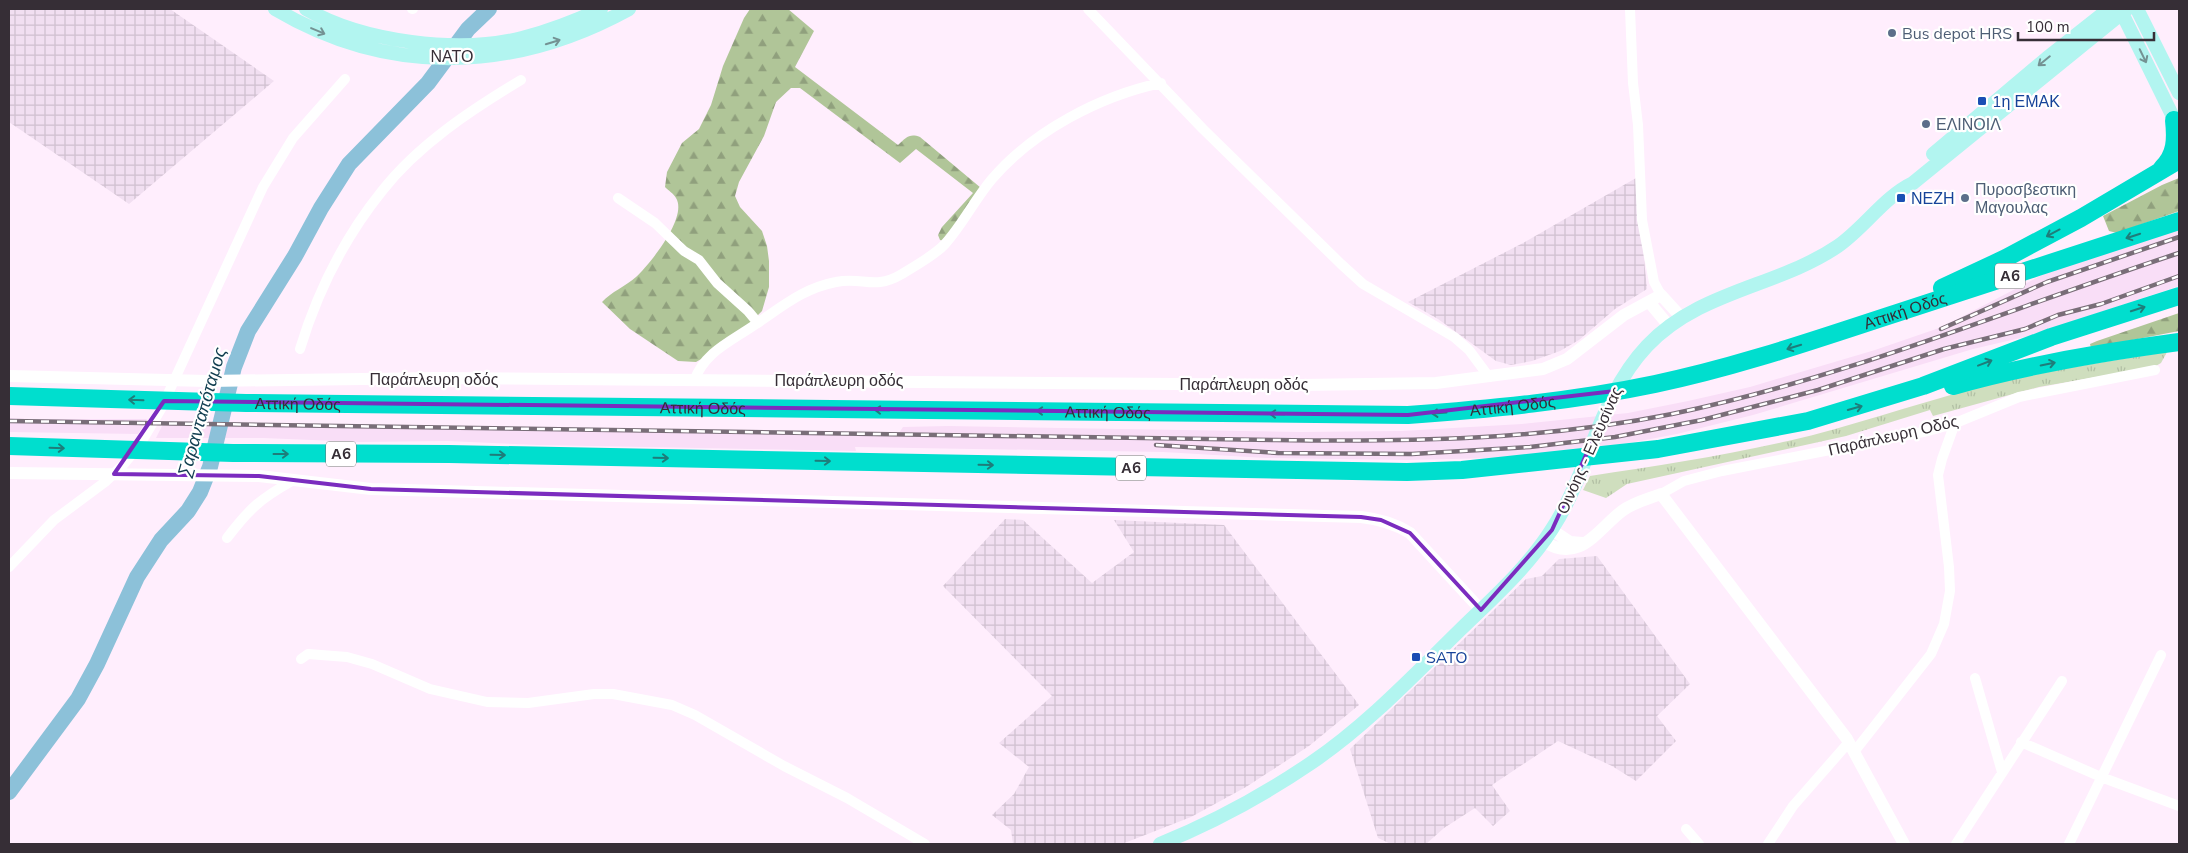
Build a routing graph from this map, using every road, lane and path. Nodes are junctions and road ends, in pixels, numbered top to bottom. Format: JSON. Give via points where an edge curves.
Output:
{"nodes":[{"id":1,"x":275,"y":9,"type":"edge"},
{"id":2,"x":306,"y":9,"type":"edge"},
{"id":3,"x":601,"y":9,"type":"edge"},
{"id":4,"x":629,"y":9,"type":"edge"},
{"id":5,"x":1088,"y":9,"type":"edge"},
{"id":6,"x":1630,"y":9,"type":"edge"},
{"id":7,"x":2137,"y":9,"type":"edge"},
{"id":8,"x":2120,"y":10,"type":"edge"},
{"id":9,"x":2102,"y":29,"type":"junction"},
{"id":10,"x":2134,"y":38,"type":"junction"},
{"id":11,"x":403,"y":48,"type":"junction"},
{"id":12,"x":504,"y":48,"type":"junction"},
{"id":13,"x":345,"y":80,"type":"dead end"},
{"id":14,"x":521,"y":80,"type":"dead end"},
{"id":15,"x":1161,"y":83,"type":"junction"},
{"id":16,"x":2179,"y":93,"type":"edge"},
{"id":17,"x":2177,"y":126,"type":"edge"},
{"id":18,"x":2179,"y":160,"type":"edge"},
{"id":19,"x":2158,"y":172,"type":"junction"},
{"id":20,"x":1896,"y":192,"type":"junction"},
{"id":21,"x":618,"y":198,"type":"dead end"},
{"id":22,"x":2179,"y":221,"type":"edge"},
{"id":23,"x":1661,"y":295,"type":"junction"},
{"id":24,"x":2179,"y":296,"type":"edge"},
{"id":25,"x":1649,"y":302,"type":"junction"},
{"id":26,"x":1682,"y":317,"type":"junction"},
{"id":27,"x":758,"y":323,"type":"junction"},
{"id":28,"x":1669,"y":326,"type":"junction"},
{"id":29,"x":1841,"y":332,"type":"junction"},
{"id":30,"x":2179,"y":342,"type":"edge"},
{"id":31,"x":300,"y":349,"type":"dead end"},
{"id":32,"x":2155,"y":370,"type":"dead end"},
{"id":33,"x":9,"y":376,"type":"edge"},
{"id":34,"x":1489,"y":377,"type":"junction"},
{"id":35,"x":694,"y":381,"type":"junction"},
{"id":36,"x":1923,"y":386,"type":"junction"},
{"id":37,"x":9,"y":396,"type":"edge"},
{"id":38,"x":1955,"y":423,"type":"junction"},
{"id":39,"x":9,"y":446,"type":"edge"},
{"id":40,"x":9,"y":472,"type":"edge"},
{"id":41,"x":292,"y":481,"type":"junction"},
{"id":42,"x":1661,"y":494,"type":"junction"},
{"id":43,"x":1548,"y":536,"type":"junction"},
{"id":44,"x":227,"y":538,"type":"dead end"},
{"id":45,"x":9,"y":567,"type":"edge"},
{"id":46,"x":1481,"y":610,"type":"junction"},
{"id":47,"x":2161,"y":656,"type":"dead end"},
{"id":48,"x":301,"y":659,"type":"dead end"},
{"id":49,"x":1975,"y":678,"type":"dead end"},
{"id":50,"x":2062,"y":681,"type":"dead end"},
{"id":51,"x":2021,"y":742,"type":"junction"},
{"id":52,"x":1851,"y":747,"type":"junction"},
{"id":53,"x":2002,"y":772,"type":"junction"},
{"id":54,"x":2101,"y":777,"type":"junction"},
{"id":55,"x":2179,"y":806,"type":"edge"},
{"id":56,"x":1686,"y":829,"type":"dead end"},
{"id":57,"x":925,"y":844,"type":"edge"},
{"id":58,"x":1160,"y":844,"type":"edge"},
{"id":59,"x":1699,"y":844,"type":"edge"},
{"id":60,"x":1768,"y":844,"type":"edge"},
{"id":61,"x":1904,"y":844,"type":"edge"},
{"id":62,"x":1956,"y":844,"type":"edge"},
{"id":63,"x":2069,"y":844,"type":"edge"}],
"edges":[{"from":1,"to":11,"type":"main road","name":"ΝΑΤΟ","one_way":true,"via":[[325,33],[370,48]]},
{"from":2,"to":11,"type":"main road","name":"ΝΑΤΟ"},
{"from":3,"to":12,"type":"main road","name":"ΝΑΤΟ","via":[[521,38]]},
{"from":12,"to":4,"type":"main road","name":"ΝΑΤΟ","one_way":true,"via":[[525,50],[585,31]]},
{"from":5,"to":15,"type":"street"},
{"from":6,"to":23,"type":"street","via":[[1642,220],[1654,282]]},
{"from":7,"to":16,"type":"main road"},
{"from":8,"to":9,"type":"main road","name":"Οινόης - Ελευσίνας"},
{"from":8,"to":10,"type":"main road"},
{"from":8,"to":20,"type":"main road","name":"Οινόης - Ελευσίνας","one_way":true,"via":[[2032,70],[1928,158]]},
{"from":9,"to":10,"type":"main road","via":[[2119,27]]},
{"from":9,"to":20,"type":"main road","name":"Οινόης - Ελευσίνας","via":[[1913,182]]},
{"from":10,"to":17,"type":"main road","one_way":true},
{"from":11,"to":12,"type":"main road","name":"ΝΑΤΟ","via":[[436,44]]},
{"from":13,"to":45,"type":"street","via":[[293,138],[263,188],[161,409],[139,446],[123,465],[54,520]]},
{"from":14,"to":31,"type":"street","via":[[447,130],[382,190],[329,276]]},
{"from":15,"to":27,"type":"street","via":[[1104,100],[1041,137],[992,178],[944,245],[899,276],[878,284],[838,281],[808,290],[794,296]]},
{"from":15,"to":34,"type":"street","via":[[1363,284],[1448,333],[1469,350]]},
{"from":17,"to":19,"type":"highway","via":[[2172,156]]},
{"from":18,"to":19,"type":"highway"},
{"from":19,"to":29,"type":"highway","one_way":true,"via":[[1998,262]]},
{"from":20,"to":26,"type":"main road","name":"Οινόης - Ελευσίνας","via":[[1838,246]]},
{"from":21,"to":27,"type":"street","via":[[655,223],[684,251],[699,260],[717,283]]},
{"from":22,"to":29,"type":"highway","name":"Αττική Οδός","number":"Α6","one_way":true},
{"from":23,"to":25,"type":"street","name":"Παράπλευρη οδός"},
{"from":23,"to":26,"type":"street"},
{"from":36,"to":24,"type":"highway","number":"Α6","one_way":true,"via":[[2052,337]]},
{"from":25,"to":28,"type":"street"},
{"from":25,"to":34,"type":"street","name":"Παράπλευρη οδός","via":[[1624,315],[1589,344],[1556,365]]},
{"from":26,"to":28,"type":"main road","name":"Οινόης - Ελευσίνας"},
{"from":27,"to":35,"type":"street","via":[[717,348]]},
{"from":28,"to":43,"type":"main road","name":"Οινόης - Ελευσίνας","via":[[1628,369],[1611,397],[1570,496]]},
{"from":29,"to":37,"type":"highway","name":"Αττική Οδός","number":"Α6","one_way":true,"via":[[1718,369],[1654,384],[1575,398],[1408,415],[246,403]]},
{"from":36,"to":30,"type":"highway","one_way":true,"via":[[1950,387],[2089,356]]},
{"from":32,"to":38,"type":"street","name":"Παράπλευρη Οδός","via":[[2019,397]]},
{"from":33,"to":35,"type":"street","name":"Παράπλευρη οδός","via":[[251,382],[435,378]]},
{"from":34,"to":35,"type":"street","name":"Παράπλευρη οδός","via":[[1436,383],[1301,385]]},
{"from":39,"to":36,"type":"highway","number":"Α6","one_way":true,"via":[[233,454],[449,454],[1407,472],[1568,460],[1658,449],[1808,421]]},
{"from":38,"to":42,"type":"street","name":"Παράπλευρη Οδός","via":[[1722,471],[1684,481]]},
{"from":38,"to":52,"type":"street","via":[[1938,475],[1950,591],[1944,624],[1931,654]]},
{"from":40,"to":41,"type":"street","via":[[259,476]]},
{"from":41,"to":44,"type":"street","via":[[264,496]]},
{"from":41,"to":46,"type":"street","via":[[371,489],[1361,517],[1382,520],[1410,533]]},
{"from":42,"to":43,"type":"street","via":[[1623,510],[1585,543]]},
{"from":42,"to":52,"type":"street"},
{"from":43,"to":46,"type":"main road","name":"Οινόης - Ελευσίνας"},
{"from":46,"to":58,"type":"main road","name":"Οινόης - Ελευσίνας","via":[[1382,705],[1311,763],[1265,792]]},
{"from":47,"to":54,"type":"street"},
{"from":48,"to":57,"type":"street","via":[[308,654],[347,657],[430,689],[487,702],[528,703],[613,694],[672,705],[847,798]]},
{"from":49,"to":53,"type":"street"},
{"from":50,"to":51,"type":"street"},
{"from":51,"to":53,"type":"street"},
{"from":51,"to":54,"type":"street"},
{"from":52,"to":60,"type":"street","via":[[1793,806]]},
{"from":52,"to":61,"type":"street"},
{"from":53,"to":62,"type":"street"},
{"from":54,"to":55,"type":"street"},
{"from":54,"to":63,"type":"street"},
{"from":56,"to":59,"type":"street"}]}
